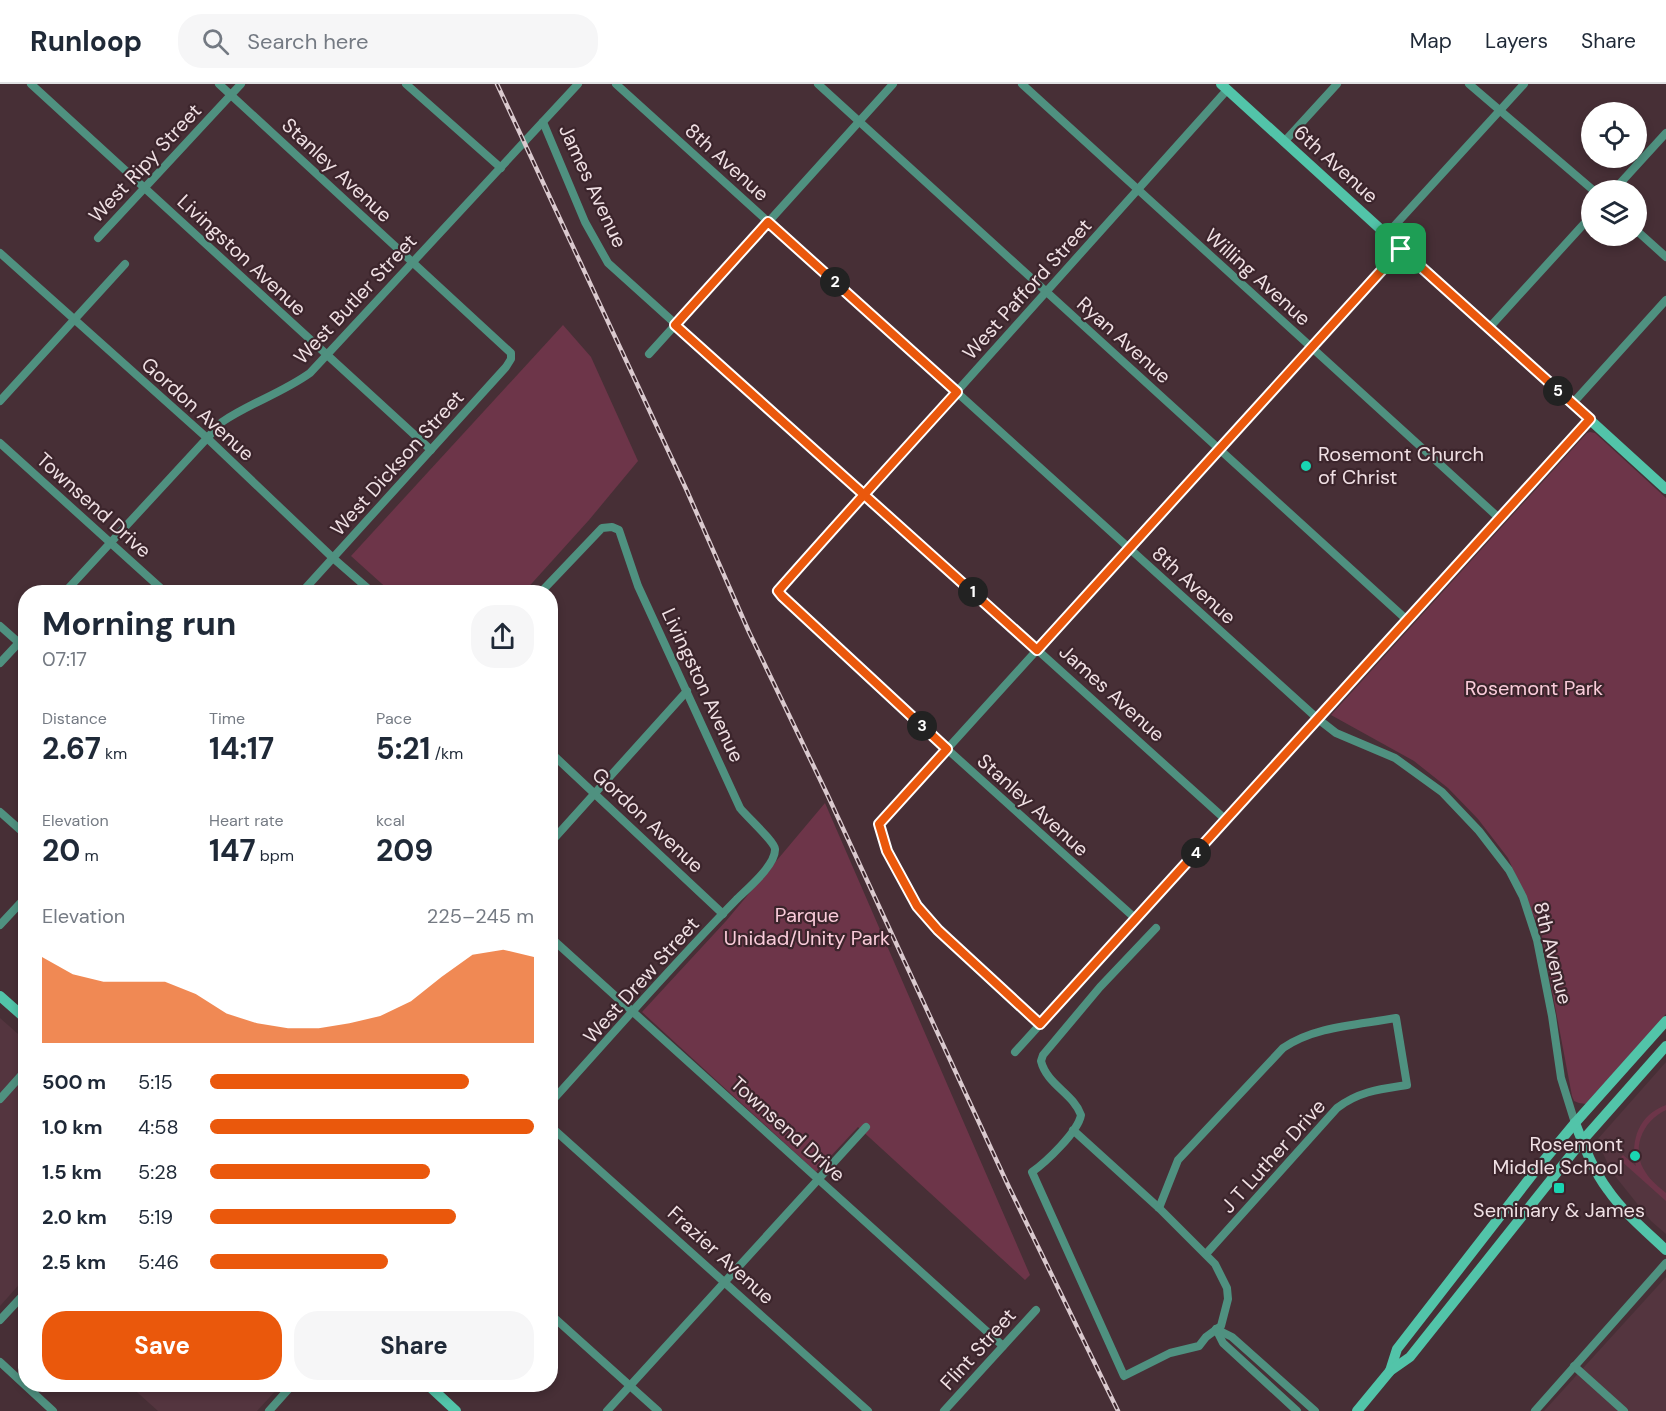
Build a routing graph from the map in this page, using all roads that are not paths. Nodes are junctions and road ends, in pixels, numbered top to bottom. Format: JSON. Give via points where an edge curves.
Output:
{"nodes":[{"id":1,"x":32,"y":84,"type":"edge"},
{"id":2,"x":219,"y":84,"type":"edge"},
{"id":3,"x":241,"y":84,"type":"edge"},
{"id":4,"x":406,"y":84,"type":"edge"},
{"id":5,"x":578,"y":84,"type":"edge"},
{"id":6,"x":616,"y":84,"type":"edge"},
{"id":7,"x":818,"y":84,"type":"edge"},
{"id":8,"x":893,"y":84,"type":"edge"},
{"id":9,"x":1022,"y":84,"type":"edge"},
{"id":10,"x":1337,"y":84,"type":"edge"},
{"id":11,"x":1469,"y":84,"type":"edge"},
{"id":12,"x":1524,"y":84,"type":"edge"},
{"id":13,"x":1224,"y":87,"type":"edge"},
{"id":14,"x":231,"y":95,"type":"junction"},
{"id":15,"x":1499,"y":111,"type":"junction"},
{"id":16,"x":859,"y":121,"type":"junction"},
{"id":17,"x":543,"y":122,"type":"junction"},
{"id":18,"x":1666,"y":133,"type":"edge"},
{"id":19,"x":1284,"y":142,"type":"junction"},
{"id":20,"x":501,"y":168,"type":"junction"},
{"id":21,"x":1581,"y":180,"type":"edge"},
{"id":22,"x":1623,"y":180,"type":"edge"},
{"id":23,"x":145,"y":188,"type":"junction"},
{"id":24,"x":1138,"y":190,"type":"junction"},
{"id":25,"x":768,"y":222,"type":"junction"},
{"id":26,"x":1581,"y":228,"type":"edge"},
{"id":27,"x":1386,"y":235,"type":"junction"},
{"id":28,"x":98,"y":238,"type":"dead end"},
{"id":29,"x":1647,"y":240,"type":"edge"},
{"id":30,"x":1401,"y":249,"type":"junction"},
{"id":31,"x":0,"y":253,"type":"edge"},
{"id":32,"x":1666,"y":257,"type":"edge"},
{"id":33,"x":412,"y":261,"type":"junction"},
{"id":34,"x":125,"y":264,"type":"dead end"},
{"id":35,"x":1046,"y":292,"type":"junction"},
{"id":36,"x":1664,"y":306,"type":"edge"},
{"id":37,"x":74,"y":319,"type":"junction"},
{"id":38,"x":675,"y":325,"type":"junction"},
{"id":39,"x":1489,"y":328,"type":"junction"},
{"id":40,"x":1311,"y":348,"type":"junction"},
{"id":41,"x":511,"y":353,"type":"joint"},
{"id":42,"x":649,"y":354,"type":"dead end"},
{"id":43,"x":328,"y":356,"type":"junction"},
{"id":44,"x":957,"y":392,"type":"junction"},
{"id":45,"x":0,"y":401,"type":"edge"},
{"id":46,"x":1572,"y":404,"type":"junction"},
{"id":47,"x":1590,"y":419,"type":"junction"},
{"id":48,"x":206,"y":437,"type":"junction"},
{"id":49,"x":0,"y":443,"type":"edge"},
{"id":50,"x":1219,"y":449,"type":"junction"},
{"id":51,"x":430,"y":450,"type":"junction"},
{"id":52,"x":1666,"y":489,"type":"edge"},
{"id":53,"x":865,"y":494,"type":"junction"},
{"id":54,"x":1499,"y":518,"type":"junction"},
{"id":55,"x":110,"y":542,"type":"junction"},
{"id":56,"x":1130,"y":548,"type":"junction"},
{"id":57,"x":333,"y":558,"type":"junction"},
{"id":58,"x":70,"y":585,"type":"edge"},
{"id":59,"x":157,"y":585,"type":"edge"},
{"id":60,"x":308,"y":585,"type":"edge"},
{"id":61,"x":364,"y":585,"type":"edge"},
{"id":62,"x":548,"y":585,"type":"edge"},
{"id":63,"x":778,"y":591,"type":"joint"},
{"id":64,"x":1407,"y":620,"type":"junction"},
{"id":65,"x":0,"y":626,"type":"edge"},
{"id":66,"x":18,"y":642,"type":"edge"},
{"id":67,"x":18,"y":644,"type":"edge"},
{"id":68,"x":1037,"y":650,"type":"junction"},
{"id":69,"x":0,"y":663,"type":"edge"},
{"id":70,"x":687,"y":691,"type":"junction"},
{"id":71,"x":1318,"y":718,"type":"junction"},
{"id":72,"x":947,"y":749,"type":"junction"},
{"id":73,"x":558,"y":759,"type":"edge"},
{"id":74,"x":594,"y":792,"type":"junction"},
{"id":75,"x":0,"y":812,"type":"edge"},
{"id":76,"x":1226,"y":820,"type":"junction"},
{"id":77,"x":18,"y":828,"type":"edge"},
{"id":78,"x":558,"y":834,"type":"edge"},
{"id":79,"x":775,"y":850,"type":"joint"},
{"id":80,"x":18,"y":906,"type":"edge"},
{"id":81,"x":723,"y":914,"type":"junction"},
{"id":82,"x":1136,"y":919,"type":"junction"},
{"id":83,"x":0,"y":925,"type":"edge"},
{"id":84,"x":1156,"y":928,"type":"dead end"},
{"id":85,"x":558,"y":944,"type":"edge"},
{"id":86,"x":0,"y":996,"type":"edge"},
{"id":87,"x":18,"y":1011,"type":"edge"},
{"id":88,"x":634,"y":1012,"type":"junction"},
{"id":89,"x":1666,"y":1022,"type":"edge"},
{"id":90,"x":1040,"y":1024,"type":"junction"},
{"id":91,"x":1666,"y":1046,"type":"edge"},
{"id":92,"x":1015,"y":1052,"type":"dead end"},
{"id":93,"x":18,"y":1079,"type":"edge"},
{"id":94,"x":558,"y":1094,"type":"edge"},
{"id":95,"x":0,"y":1099,"type":"edge"},
{"id":96,"x":1575,"y":1123,"type":"junction"},
{"id":97,"x":866,"y":1127,"type":"dead end"},
{"id":98,"x":1073,"y":1130,"type":"junction"},
{"id":99,"x":558,"y":1133,"type":"edge"},
{"id":100,"x":1582,"y":1141,"type":"junction"},
{"id":101,"x":819,"y":1179,"type":"junction"},
{"id":102,"x":1159,"y":1208,"type":"junction"},
{"id":103,"x":1666,"y":1250,"type":"edge"},
{"id":104,"x":1206,"y":1254,"type":"junction"},
{"id":105,"x":1666,"y":1263,"type":"edge"},
{"id":106,"x":726,"y":1281,"type":"junction"},
{"id":107,"x":18,"y":1301,"type":"edge"},
{"id":108,"x":1036,"y":1310,"type":"dead end"},
{"id":109,"x":0,"y":1320,"type":"edge"},
{"id":110,"x":558,"y":1321,"type":"edge"},
{"id":111,"x":1216,"y":1329,"type":"junction"},
{"id":112,"x":1004,"y":1346,"type":"junction"},
{"id":113,"x":0,"y":1362,"type":"edge"},
{"id":114,"x":1574,"y":1366,"type":"junction"},
{"id":115,"x":1390,"y":1371,"type":"junction"},
{"id":116,"x":18,"y":1379,"type":"edge"},
{"id":117,"x":630,"y":1386,"type":"junction"},
{"id":118,"x":32,"y":1392,"type":"edge"},
{"id":119,"x":286,"y":1392,"type":"edge"},
{"id":120,"x":436,"y":1392,"type":"edge"},
{"id":121,"x":1295,"y":1394,"type":"junction"},
{"id":122,"x":1287,"y":1402,"type":"junction"},
{"id":123,"x":53,"y":1411,"type":"edge"},
{"id":124,"x":269,"y":1411,"type":"edge"},
{"id":125,"x":456,"y":1411,"type":"edge"},
{"id":126,"x":607,"y":1411,"type":"edge"},
{"id":127,"x":658,"y":1411,"type":"edge"},
{"id":128,"x":868,"y":1411,"type":"edge"},
{"id":129,"x":944,"y":1411,"type":"edge"},
{"id":130,"x":1297,"y":1411,"type":"edge"},
{"id":131,"x":1315,"y":1411,"type":"edge"},
{"id":132,"x":1357,"y":1411,"type":"edge"},
{"id":133,"x":1535,"y":1411,"type":"edge"},
{"id":134,"x":1624,"y":1411,"type":"edge"}],
"edges":[{"from":1,"to":23,"type":"street","name":"Livingston Avenue"},
{"from":2,"to":14,"type":"street","name":"Stanley Avenue"},
{"from":3,"to":14,"type":"street","name":"West Ripy Street"},
{"from":4,"to":20,"type":"street"},
{"from":5,"to":17,"type":"street","name":"West Butler Street"},
{"from":6,"to":25,"type":"street","name":"8th Avenue"},
{"from":7,"to":16,"type":"street","name":"Ryan Avenue"},
{"from":8,"to":16,"type":"street"},
{"from":9,"to":24,"type":"street","name":"Willing Avenue"},
{"from":10,"to":19,"type":"street"},
{"from":11,"to":15,"type":"street"},
{"from":12,"to":15,"type":"street"},
{"from":13,"to":19,"type":"main road","name":"6th Avenue"},
{"from":13,"to":24,"type":"street","name":"West Pafford Street"},
{"from":14,"to":23,"type":"street","name":"West Ripy Street"},
{"from":14,"to":33,"type":"street","name":"Stanley Avenue"},
{"from":15,"to":21,"type":"street"},
{"from":15,"to":27,"type":"street"},
{"from":16,"to":25,"type":"street"},
{"from":16,"to":35,"type":"street","name":"Ryan Avenue"},
{"from":17,"to":20,"type":"street","name":"West Butler Street"},
{"from":17,"to":38,"type":"street","name":"James Avenue","via":[[596,245],[608,263]]},
{"from":18,"to":22,"type":"street"},
{"from":19,"to":27,"type":"main road","name":"6th Avenue"},
{"from":20,"to":33,"type":"street","name":"West Butler Street"},
{"from":23,"to":28,"type":"street","name":"West Ripy Street"},
{"from":23,"to":43,"type":"street","name":"Livingston Avenue"},
{"from":24,"to":35,"type":"street","name":"West Pafford Street"},
{"from":24,"to":40,"type":"street","name":"Willing Avenue"},
{"from":25,"to":38,"type":"street"},
{"from":25,"to":44,"type":"street","name":"8th Avenue"},
{"from":26,"to":39,"type":"street"},
{"from":27,"to":30,"type":"main road","name":"6th Avenue"},
{"from":29,"to":32,"type":"street"},
{"from":30,"to":39,"type":"main road","name":"6th Avenue"},
{"from":30,"to":40,"type":"street"},
{"from":31,"to":37,"type":"street","name":"Gordon Avenue"},
{"from":33,"to":41,"type":"street","name":"Stanley Avenue"},
{"from":33,"to":43,"type":"street","name":"West Butler Street"},
{"from":34,"to":37,"type":"street"},
{"from":35,"to":44,"type":"street","name":"West Pafford Street"},
{"from":35,"to":50,"type":"street","name":"Ryan Avenue"},
{"from":36,"to":46,"type":"street"},
{"from":37,"to":45,"type":"street"},
{"from":37,"to":48,"type":"street","name":"Gordon Avenue"},
{"from":38,"to":42,"type":"street"},
{"from":38,"to":53,"type":"street","name":"James Avenue"},
{"from":39,"to":46,"type":"main road","name":"6th Avenue"},
{"from":40,"to":50,"type":"street"},
{"from":40,"to":54,"type":"street","name":"Willing Avenue"},
{"from":41,"to":51,"type":"street","name":"West Dickson Street","via":[[506,367]]},
{"from":43,"to":48,"type":"street","name":"West Butler Street","via":[[294,384],[241,410]]},
{"from":43,"to":51,"type":"street","name":"Livingston Avenue"},
{"from":44,"to":53,"type":"street","name":"West Pafford Street"},
{"from":44,"to":56,"type":"street","name":"8th Avenue"},
{"from":46,"to":47,"type":"main road","name":"6th Avenue"},
{"from":47,"to":52,"type":"main road","name":"6th Avenue"},
{"from":47,"to":54,"type":"street"},
{"from":48,"to":55,"type":"street","name":"West Butler Street"},
{"from":48,"to":57,"type":"street","name":"Gordon Avenue"},
{"from":49,"to":55,"type":"street","name":"Townsend Drive"},
{"from":50,"to":56,"type":"street"},
{"from":50,"to":64,"type":"street","name":"Ryan Avenue"},
{"from":51,"to":57,"type":"street","name":"West Dickson Street"},
{"from":53,"to":63,"type":"street","name":"West Pafford Street"},
{"from":53,"to":68,"type":"street","name":"James Avenue"},
{"from":54,"to":64,"type":"street"},
{"from":55,"to":58,"type":"street","name":"West Butler Street"},
{"from":55,"to":59,"type":"street","name":"Townsend Drive"},
{"from":56,"to":68,"type":"street"},
{"from":56,"to":71,"type":"street","name":"8th Avenue"},
{"from":57,"to":60,"type":"street","name":"West Dickson Street"},
{"from":57,"to":61,"type":"street","name":"Gordon Avenue"},
{"from":62,"to":70,"type":"street","name":"Livingston Avenue","via":[[602,528],[619,531],[638,586]]},
{"from":63,"to":72,"type":"street","name":"Stanley Avenue"},
{"from":64,"to":71,"type":"street"},
{"from":65,"to":66,"type":"street"},
{"from":67,"to":69,"type":"street"},
{"from":68,"to":72,"type":"street"},
{"from":68,"to":76,"type":"street","name":"James Avenue"},
{"from":70,"to":74,"type":"street"},
{"from":70,"to":79,"type":"street","name":"Livingston Avenue","via":[[740,808],[770,838]]},
{"from":71,"to":76,"type":"street"},
{"from":71,"to":96,"type":"street","name":"8th Avenue","via":[[1336,734],[1395,758],[1442,792],[1509,870],[1537,940],[1561,1078]]},
{"from":72,"to":82,"type":"street","name":"Stanley Avenue"},
{"from":72,"to":90,"type":"street","via":[[879,824],[887,851],[917,906],[938,930]]},
{"from":73,"to":74,"type":"street","name":"Gordon Avenue"},
{"from":74,"to":78,"type":"street"},
{"from":74,"to":81,"type":"street","name":"Gordon Avenue"},
{"from":75,"to":77,"type":"street"},
{"from":76,"to":82,"type":"street"},
{"from":79,"to":81,"type":"street","name":"West Drew Street","via":[[765,870]]},
{"from":80,"to":83,"type":"street"},
{"from":81,"to":88,"type":"street","name":"West Drew Street"},
{"from":82,"to":90,"type":"street"},
{"from":84,"to":98,"type":"street","via":[[1043,1055],[1041,1061],[1047,1076],[1078,1108],[1080,1120]]},
{"from":85,"to":88,"type":"street","name":"Townsend Drive"},
{"from":86,"to":87,"type":"main road"},
{"from":88,"to":94,"type":"street","name":"West Drew Street"},
{"from":88,"to":101,"type":"street","name":"Townsend Drive"},
{"from":89,"to":96,"type":"main road"},
{"from":90,"to":92,"type":"street"},
{"from":91,"to":100,"type":"main road"},
{"from":93,"to":95,"type":"street"},
{"from":96,"to":100,"type":"main road"},
{"from":96,"to":115,"type":"main road","via":[[1397,1349]]},
{"from":97,"to":101,"type":"street"},
{"from":98,"to":102,"type":"street"},
{"from":98,"to":111,"type":"street","via":[[1032,1172],[1124,1376],[1170,1353],[1199,1346]]},
{"from":99,"to":106,"type":"street","name":"Frazier Avenue"},
{"from":100,"to":103,"type":"main road","via":[[1606,1189]]},
{"from":100,"to":115,"type":"main road","via":[[1410,1357]]},
{"from":101,"to":106,"type":"street"},
{"from":101,"to":112,"type":"street","name":"Townsend Drive"},
{"from":102,"to":104,"type":"street"},
{"from":102,"to":104,"type":"street","name":"J T Luther Drive","via":[[1178,1160],[1283,1048],[1312,1033],[1396,1018],[1407,1085],[1366,1092],[1337,1108]]},
{"from":104,"to":111,"type":"street","via":[[1227,1288],[1225,1312],[1221,1326]]},
{"from":105,"to":114,"type":"street"},
{"from":106,"to":117,"type":"street"},
{"from":106,"to":128,"type":"street","name":"Frazier Avenue"},
{"from":107,"to":109,"type":"street"},
{"from":108,"to":112,"type":"street","name":"Flint Street"},
{"from":110,"to":117,"type":"street"},
{"from":111,"to":121,"type":"street","via":[[1232,1337]]},
{"from":111,"to":122,"type":"street","via":[[1223,1343]]},
{"from":112,"to":129,"type":"street","name":"Flint Street"},
{"from":113,"to":116,"type":"street"},
{"from":114,"to":133,"type":"street"},
{"from":114,"to":134,"type":"street"},
{"from":115,"to":132,"type":"main road"},
{"from":117,"to":126,"type":"street"},
{"from":117,"to":127,"type":"street"},
{"from":118,"to":123,"type":"street"},
{"from":119,"to":124,"type":"street"},
{"from":120,"to":125,"type":"main road"},
{"from":121,"to":122,"type":"street"},
{"from":121,"to":131,"type":"street"},
{"from":122,"to":130,"type":"street"}]}
